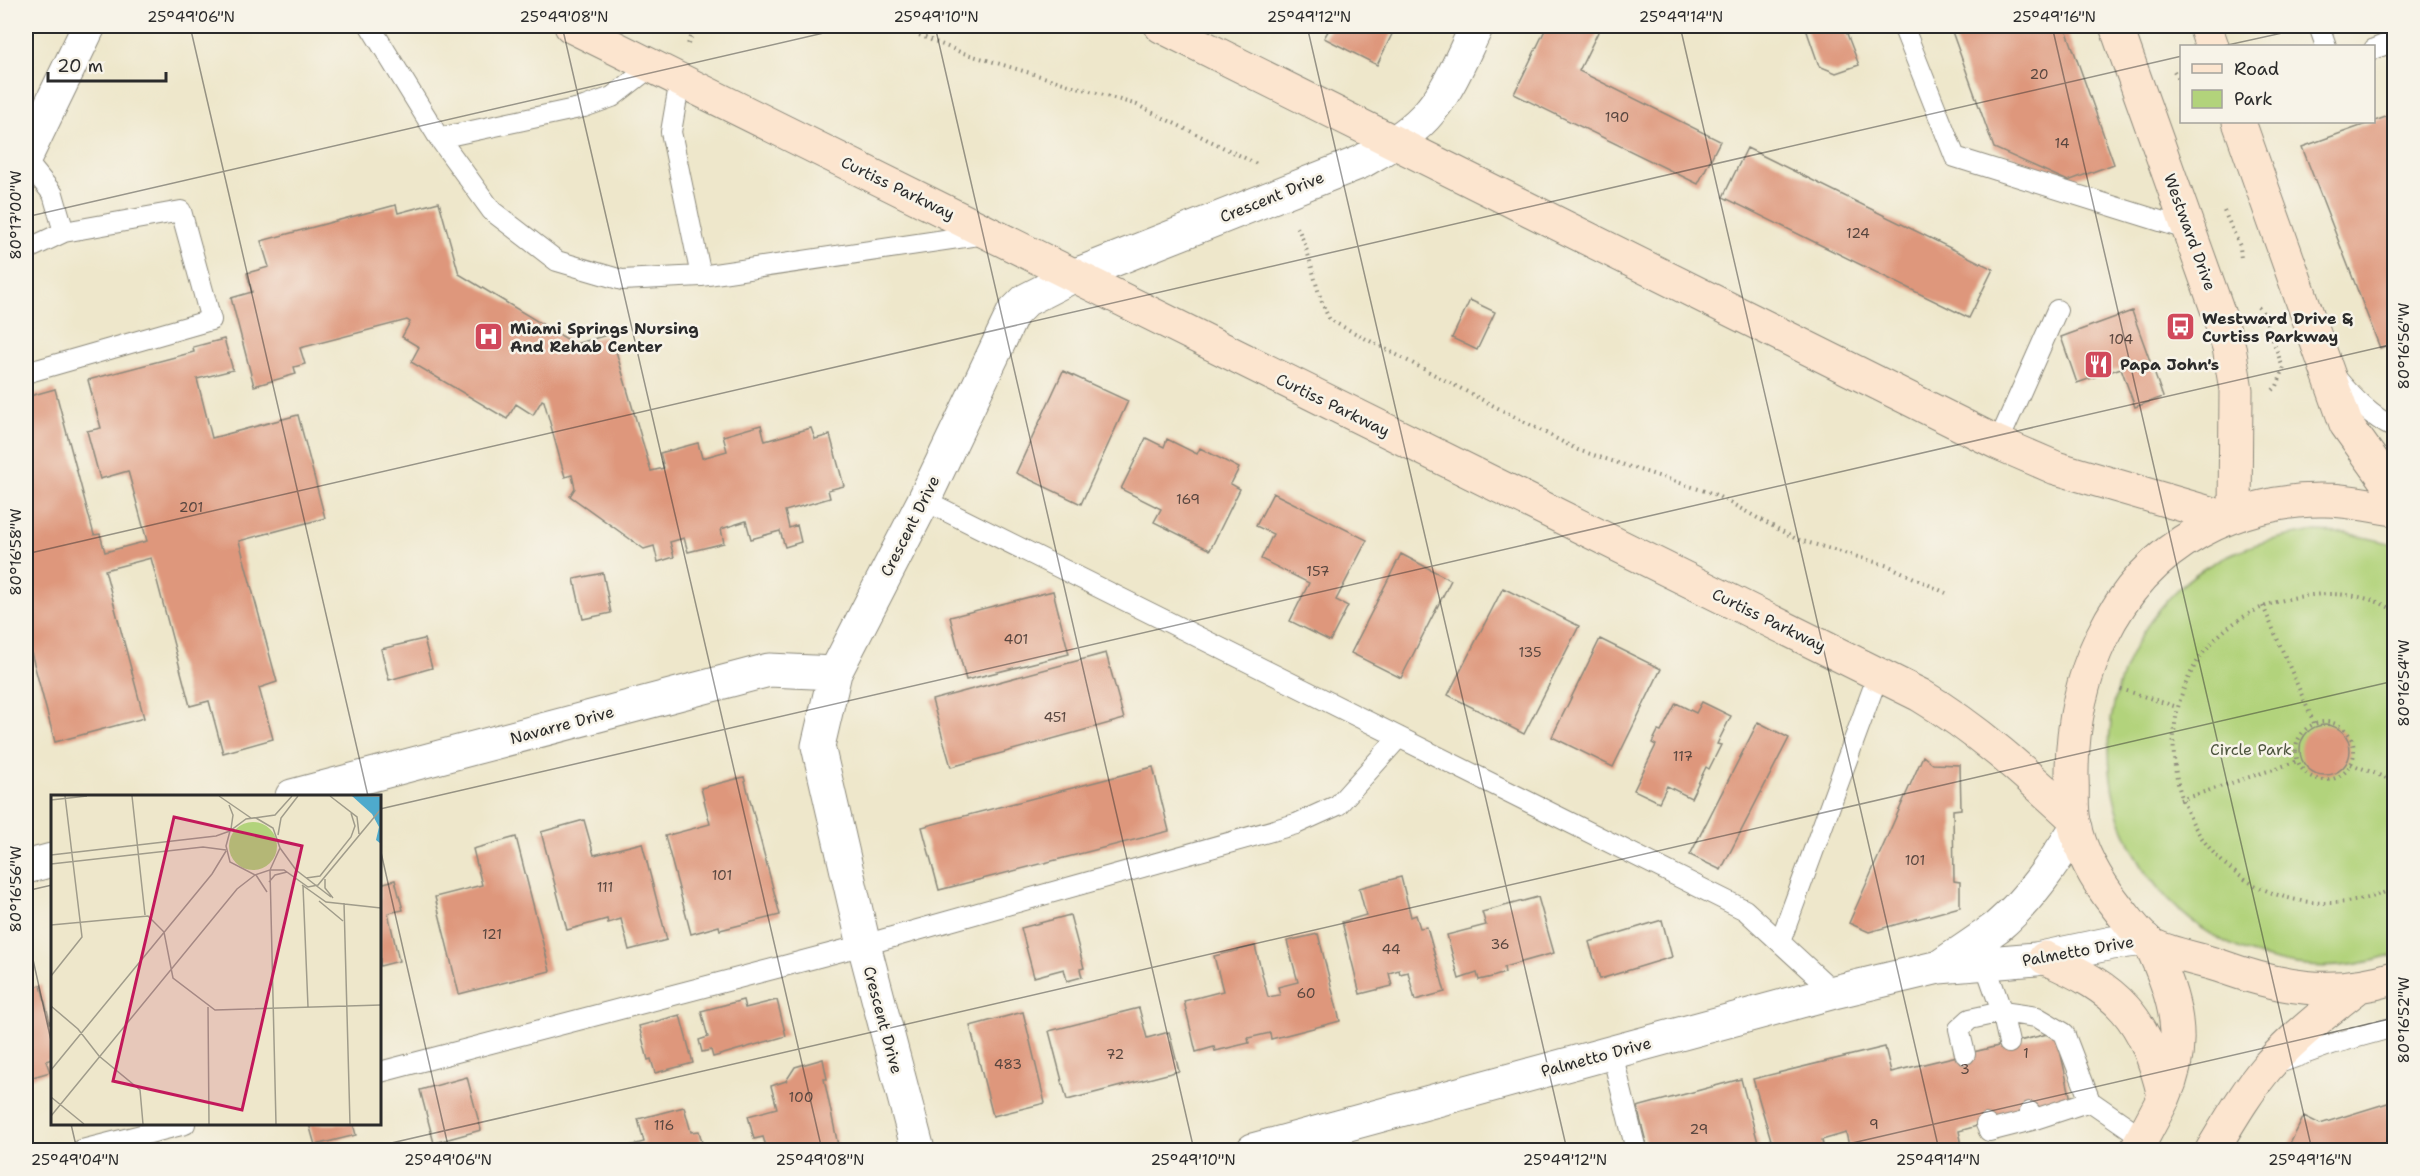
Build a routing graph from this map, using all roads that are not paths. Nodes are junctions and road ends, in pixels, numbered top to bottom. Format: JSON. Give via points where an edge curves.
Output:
{"nodes":[{"id":1,"x":89,"y":26,"type":"edge"},
{"id":2,"x":370,"y":26,"type":"edge"},
{"id":3,"x":572,"y":26,"type":"edge"},
{"id":4,"x":1161,"y":26,"type":"edge"},
{"id":5,"x":1478,"y":26,"type":"edge"},
{"id":6,"x":1903,"y":26,"type":"edge"},
{"id":7,"x":2116,"y":26,"type":"edge"},
{"id":8,"x":2205,"y":26,"type":"edge"},
{"id":9,"x":2319,"y":26,"type":"edge"},
{"id":10,"x":2394,"y":41,"type":"edge"},
{"id":11,"x":2212,"y":45,"type":"edge"},
{"id":12,"x":2326,"y":45,"type":"edge"},
{"id":13,"x":2375,"y":48,"type":"edge"},
{"id":14,"x":666,"y":73,"type":"junction"},
{"id":15,"x":2239,"y":123,"type":"edge"},
{"id":16,"x":439,"y":138,"type":"junction"},
{"id":17,"x":1395,"y":142,"type":"junction"},
{"id":18,"x":26,"y":156,"type":"edge"},
{"id":19,"x":26,"y":161,"type":"edge"},
{"id":20,"x":2189,"y":230,"type":"junction"},
{"id":21,"x":64,"y":232,"type":"junction"},
{"id":22,"x":989,"y":234,"type":"junction"},
{"id":23,"x":26,"y":250,"type":"edge"},
{"id":24,"x":701,"y":276,"type":"junction"},
{"id":25,"x":1072,"y":276,"type":"junction"},
{"id":26,"x":2057,"y":310,"type":"dead end"},
{"id":27,"x":2310,"y":365,"type":"junction"},
{"id":28,"x":26,"y":373,"type":"edge"},
{"id":29,"x":2394,"y":428,"type":"edge"},
{"id":30,"x":1998,"y":443,"type":"junction"},
{"id":31,"x":2394,"y":491,"type":"edge"},
{"id":32,"x":924,"y":500,"type":"junction"},
{"id":33,"x":2394,"y":510,"type":"edge"},
{"id":34,"x":2231,"y":517,"type":"junction"},
{"id":35,"x":834,"y":673,"type":"junction"},
{"id":36,"x":1878,"y":675,"type":"junction"},
{"id":37,"x":1399,"y":737,"type":"junction"},
{"id":38,"x":296,"y":795,"type":"edge"},
{"id":39,"x":2074,"y":823,"type":"junction"},
{"id":40,"x":51,"y":860,"type":"edge"},
{"id":41,"x":26,"y":867,"type":"edge"},
{"id":42,"x":1780,"y":942,"type":"junction"},
{"id":43,"x":2148,"y":942,"type":"junction"},
{"id":44,"x":864,"y":945,"type":"junction"},
{"id":45,"x":2045,"y":958,"type":"junction"},
{"id":46,"x":1985,"y":964,"type":"junction"},
{"id":47,"x":1939,"y":967,"type":"junction"},
{"id":48,"x":2394,"y":978,"type":"edge"},
{"id":49,"x":2358,"y":987,"type":"junction"},
{"id":50,"x":1834,"y":992,"type":"junction"},
{"id":51,"x":2001,"y":1012,"type":"junction"},
{"id":52,"x":2394,"y":1027,"type":"edge"},
{"id":53,"x":2009,"y":1043,"type":"dead end"},
{"id":54,"x":1612,"y":1053,"type":"junction"},
{"id":55,"x":1965,"y":1054,"type":"dead end"},
{"id":56,"x":2268,"y":1067,"type":"junction"},
{"id":57,"x":381,"y":1072,"type":"edge"},
{"id":58,"x":2164,"y":1096,"type":"junction"},
{"id":59,"x":2090,"y":1101,"type":"junction"},
{"id":60,"x":1986,"y":1124,"type":"dead end"},
{"id":61,"x":181,"y":1125,"type":"edge"},
{"id":62,"x":2139,"y":1144,"type":"edge"},
{"id":63,"x":82,"y":1150,"type":"edge"},
{"id":64,"x":918,"y":1150,"type":"edge"},
{"id":65,"x":1253,"y":1150,"type":"edge"},
{"id":66,"x":1636,"y":1150,"type":"edge"},
{"id":67,"x":2212,"y":1150,"type":"edge"}],
"edges":[{"from":1,"to":18,"type":"street"},
{"from":2,"to":16,"type":"lane"},
{"from":3,"to":14,"type":"main road","name":"Curtiss Parkway"},
{"from":4,"to":17,"type":"main road"},
{"from":5,"to":17,"type":"street","name":"Crescent Drive","via":[[1430,112]]},
{"from":6,"to":20,"type":"lane","via":[[1955,157]]},
{"from":7,"to":20,"type":"main road","name":"Westward Drive"},
{"from":8,"to":11,"type":"main road"},
{"from":9,"to":12,"type":"lane"},
{"from":10,"to":13,"type":"lane"},
{"from":14,"to":16,"type":"lane","via":[[584,107]]},
{"from":14,"to":22,"type":"main road","name":"Curtiss Parkway"},
{"from":14,"to":24,"type":"lane","via":[[671,132]]},
{"from":15,"to":27,"type":"main road"},
{"from":16,"to":24,"type":"lane","via":[[492,211],[557,261],[622,280]]},
{"from":17,"to":25,"type":"street","name":"Crescent Drive","via":[[1361,162]]},
{"from":17,"to":30,"type":"main road"},
{"from":19,"to":21,"type":"lane","via":[[53,194]]},
{"from":20,"to":34,"type":"main road","name":"Westward Drive","via":[[2229,347],[2236,390]]},
{"from":21,"to":23,"type":"lane"},
{"from":21,"to":28,"type":"lane","via":[[181,211],[211,320]]},
{"from":22,"to":24,"type":"lane"},
{"from":22,"to":25,"type":"main road","name":"Curtiss Parkway"},
{"from":25,"to":32,"type":"street","name":"Crescent Drive","via":[[1026,300],[1013,313]]},
{"from":25,"to":36,"type":"main road","name":"Curtiss Parkway"},
{"from":26,"to":30,"type":"lane"},
{"from":27,"to":29,"type":"lane"},
{"from":27,"to":31,"type":"main road"},
{"from":30,"to":34,"type":"main road","via":[[2056,468]]},
{"from":32,"to":35,"type":"street","name":"Crescent Drive"},
{"from":32,"to":37,"type":"lane"},
{"from":33,"to":34,"type":"main road","via":[[2325,500],[2297,501]]},
{"from":34,"to":39,"type":"main road","via":[[2197,533],[2142,577],[2101,635],[2077,713],[2072,760]]},
{"from":35,"to":38,"type":"street","name":"Navarre Drive","via":[[769,670]]},
{"from":35,"to":44,"type":"street","name":"Crescent Drive","via":[[818,746]]},
{"from":36,"to":39,"type":"main road","name":"Curtiss Parkway","via":[[1937,705],[1983,736]]},
{"from":36,"to":42,"type":"lane"},
{"from":37,"to":42,"type":"lane","via":[[1745,910]]},
{"from":37,"to":44,"type":"lane","via":[[1338,805],[1296,824]]},
{"from":39,"to":43,"type":"main road","via":[[2090,865],[2109,896]]},
{"from":39,"to":47,"type":"street","name":"Palmetto Drive","via":[[2058,856],[2016,909]]},
{"from":40,"to":41,"type":"street"},
{"from":42,"to":50,"type":"lane"},
{"from":43,"to":45,"type":"street","name":"Palmetto Drive","via":[[2112,943]]},
{"from":43,"to":49,"type":"main road","via":[[2285,987]]},
{"from":43,"to":58,"type":"main road","via":[[2168,980],[2176,1009],[2174,1064]]},
{"from":44,"to":57,"type":"lane"},
{"from":44,"to":64,"type":"street","name":"Crescent Drive"},
{"from":45,"to":46,"type":"street","name":"Palmetto Drive"},
{"from":45,"to":58,"type":"main road","via":[[2091,979],[2112,994],[2133,1018],[2157,1068]]},
{"from":46,"to":47,"type":"street","name":"Palmetto Drive"},
{"from":46,"to":51,"type":"lane"},
{"from":47,"to":50,"type":"street","name":"Palmetto Drive"},
{"from":48,"to":49,"type":"main road"},
{"from":49,"to":56,"type":"main road"},
{"from":50,"to":54,"type":"street","name":"Palmetto Drive"},
{"from":51,"to":53,"type":"lane"},
{"from":51,"to":55,"type":"lane","via":[[1970,1019],[1959,1029]]},
{"from":51,"to":59,"type":"lane","via":[[2037,1017],[2064,1033]]},
{"from":52,"to":56,"type":"lane"},
{"from":54,"to":65,"type":"street","name":"Palmetto Drive"},
{"from":54,"to":66,"type":"lane"},
{"from":56,"to":67,"type":"main road","via":[[2240,1103]]},
{"from":58,"to":62,"type":"main road"},
{"from":59,"to":60,"type":"lane","via":[[1989,1131]]},
{"from":59,"to":62,"type":"lane"},
{"from":61,"to":63,"type":"lane"}]}
